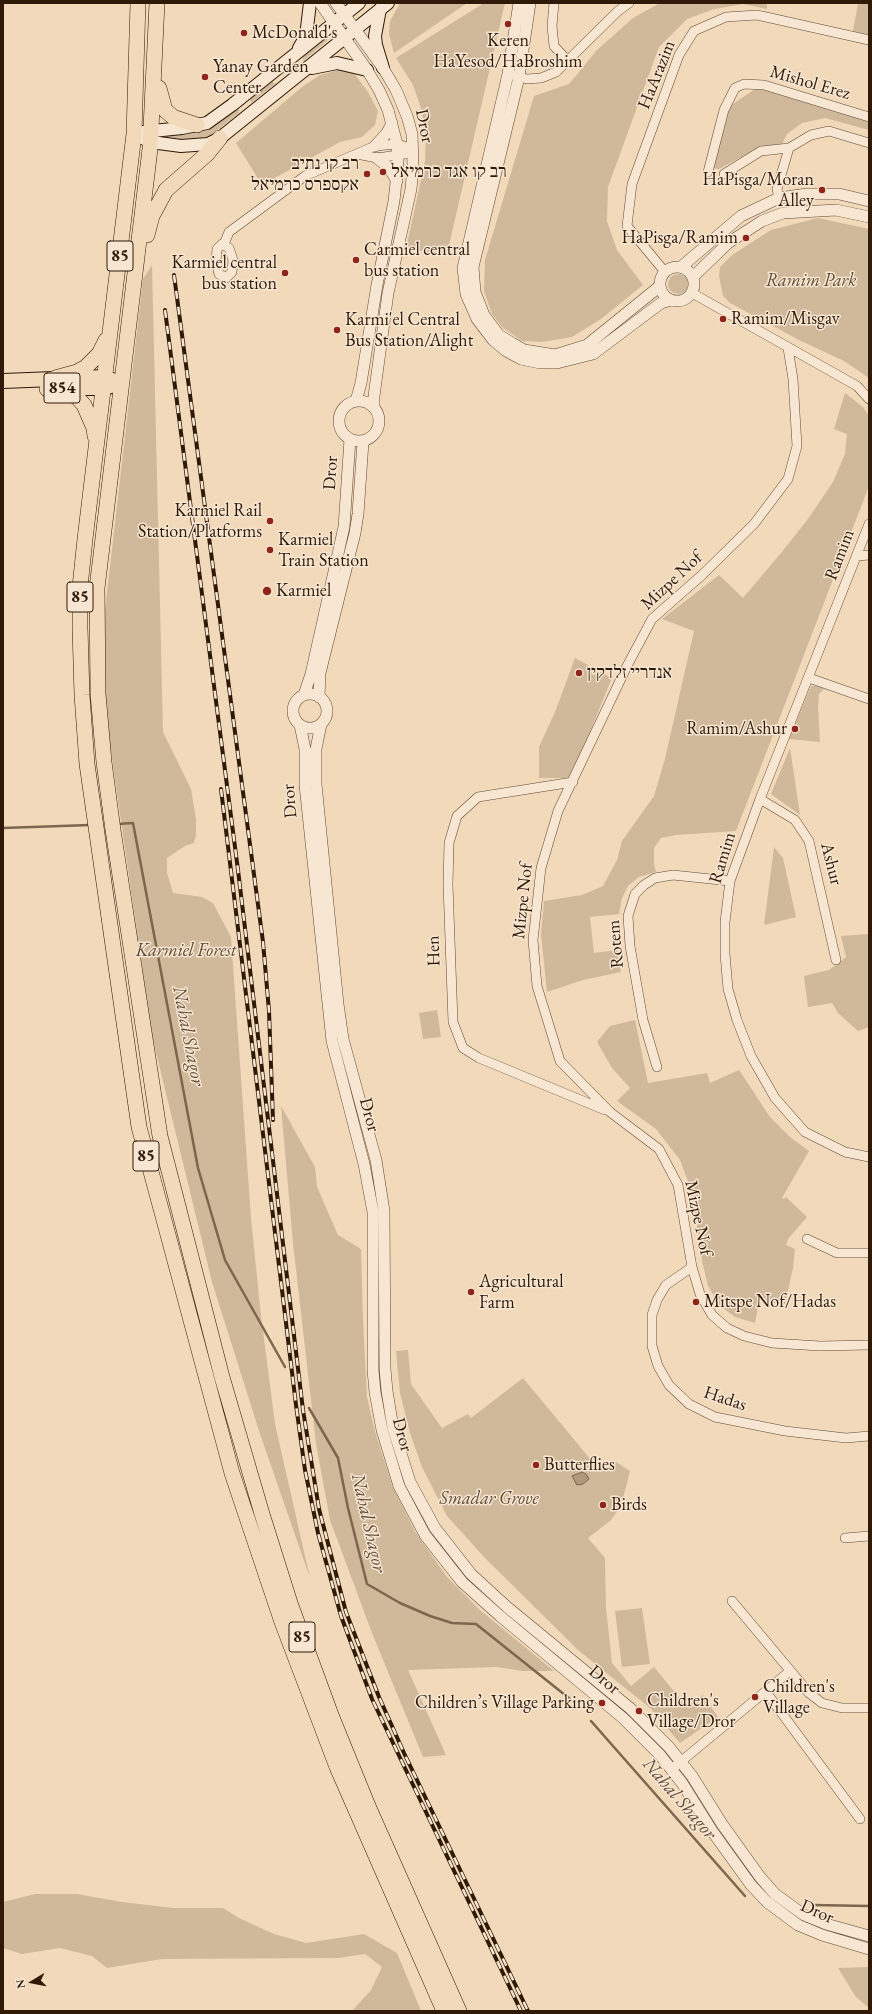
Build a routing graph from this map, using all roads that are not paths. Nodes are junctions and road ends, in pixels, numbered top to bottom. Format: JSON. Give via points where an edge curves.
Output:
{"nodes":[{"id":1,"x":138,"y":3,"type":"edge"},
{"id":2,"x":157,"y":3,"type":"edge"},
{"id":3,"x":310,"y":3,"type":"edge"},
{"id":4,"x":320,"y":3,"type":"edge"},
{"id":5,"x":336,"y":3,"type":"edge"},
{"id":6,"x":359,"y":3,"type":"edge"},
{"id":7,"x":519,"y":3,"type":"edge"},
{"id":8,"x":530,"y":3,"type":"edge"},
{"id":9,"x":554,"y":3,"type":"edge"},
{"id":10,"x":629,"y":3,"type":"edge"},
{"id":11,"x":384,"y":6,"type":"edge"},
{"id":12,"x":343,"y":15,"type":"junction"},
{"id":13,"x":334,"y":23,"type":"junction"},
{"id":14,"x":354,"y":30,"type":"junction"},
{"id":15,"x":344,"y":38,"type":"junction"},
{"id":16,"x":869,"y":40,"type":"edge"},
{"id":17,"x":297,"y":52,"type":"junction"},
{"id":18,"x":568,"y":61,"type":"junction"},
{"id":19,"x":383,"y":68,"type":"junction"},
{"id":20,"x":307,"y":69,"type":"junction"},
{"id":21,"x":367,"y":70,"type":"junction"},
{"id":22,"x":155,"y":71,"type":"junction"},
{"id":23,"x":514,"y":76,"type":"junction"},
{"id":24,"x":869,"y":117,"type":"edge"},
{"id":25,"x":392,"y":123,"type":"junction"},
{"id":26,"x":197,"y":125,"type":"junction"},
{"id":27,"x":134,"y":134,"type":"junction"},
{"id":28,"x":152,"y":136,"type":"junction"},
{"id":29,"x":220,"y":138,"type":"junction"},
{"id":30,"x":869,"y":143,"type":"edge"},
{"id":31,"x":397,"y":144,"type":"junction"},
{"id":32,"x":374,"y":146,"type":"junction"},
{"id":33,"x":789,"y":148,"type":"junction"},
{"id":34,"x":413,"y":149,"type":"junction"},
{"id":35,"x":357,"y":154,"type":"junction"},
{"id":36,"x":397,"y":155,"type":"junction"},
{"id":37,"x":377,"y":158,"type":"junction"},
{"id":38,"x":708,"y":172,"type":"dead end"},
{"id":39,"x":724,"y":174,"type":"dead end"},
{"id":40,"x":397,"y":180,"type":"junction"},
{"id":41,"x":779,"y":198,"type":"junction"},
{"id":42,"x":869,"y":201,"type":"edge"},
{"id":43,"x":783,"y":213,"type":"junction"},
{"id":44,"x":869,"y":217,"type":"edge"},
{"id":45,"x":224,"y":244,"type":"dead end"},
{"id":46,"x":681,"y":267,"type":"junction"},
{"id":47,"x":665,"y":272,"type":"junction"},
{"id":48,"x":693,"y":277,"type":"junction"},
{"id":49,"x":134,"y":278,"type":"junction"},
{"id":50,"x":660,"y":286,"type":"junction"},
{"id":51,"x":692,"y":293,"type":"junction"},
{"id":52,"x":671,"y":300,"type":"junction"},
{"id":53,"x":112,"y":320,"type":"junction"},
{"id":54,"x":370,"y":338,"type":"junction"},
{"id":55,"x":382,"y":341,"type":"junction"},
{"id":56,"x":788,"y":348,"type":"junction"},
{"id":57,"x":3,"y":381,"type":"edge"},
{"id":58,"x":104,"y":382,"type":"junction"},
{"id":59,"x":51,"y":383,"type":"junction"},
{"id":60,"x":121,"y":384,"type":"junction"},
{"id":61,"x":3,"y":387,"type":"edge"},
{"id":62,"x":869,"y":399,"type":"edge"},
{"id":63,"x":356,"y":401,"type":"junction"},
{"id":64,"x":374,"y":407,"type":"junction"},
{"id":65,"x":350,"y":439,"type":"junction"},
{"id":66,"x":363,"y":442,"type":"junction"},
{"id":67,"x":96,"y":444,"type":"junction"},
{"id":68,"x":869,"y":524,"type":"edge"},
{"id":69,"x":869,"y":555,"type":"edge"},
{"id":70,"x":857,"y":556,"type":"junction"},
{"id":71,"x":808,"y":678,"type":"junction"},
{"id":72,"x":304,"y":695,"type":"junction"},
{"id":73,"x":319,"y":697,"type":"junction"},
{"id":74,"x":869,"y":698,"type":"edge"},
{"id":75,"x":321,"y":724,"type":"junction"},
{"id":76,"x":300,"y":725,"type":"junction"},
{"id":77,"x":573,"y":782,"type":"junction"},
{"id":78,"x":760,"y":799,"type":"junction"},
{"id":79,"x":730,"y":881,"type":"junction"},
{"id":80,"x":836,"y":960,"type":"dead end"},
{"id":81,"x":657,"y":1067,"type":"dead end"},
{"id":82,"x":610,"y":1112,"type":"junction"},
{"id":83,"x":869,"y":1157,"type":"edge"},
{"id":84,"x":806,"y":1239,"type":"dead end"},
{"id":85,"x":869,"y":1254,"type":"edge"},
{"id":86,"x":692,"y":1268,"type":"junction"},
{"id":87,"x":869,"y":1345,"type":"edge"},
{"id":88,"x":869,"y":1436,"type":"edge"},
{"id":89,"x":869,"y":1536,"type":"edge"},
{"id":90,"x":845,"y":1538,"type":"dead end"},
{"id":91,"x":732,"y":1601,"type":"dead end"},
{"id":92,"x":790,"y":1671,"type":"junction"},
{"id":93,"x":766,"y":1692,"type":"junction"},
{"id":94,"x":869,"y":1708,"type":"edge"},
{"id":95,"x":681,"y":1762,"type":"junction"},
{"id":96,"x":672,"y":1769,"type":"junction"},
{"id":97,"x":860,"y":1819,"type":"dead end"},
{"id":98,"x":415,"y":1929,"type":"junction"},
{"id":99,"x":869,"y":1936,"type":"edge"},
{"id":100,"x":869,"y":1949,"type":"edge"},
{"id":101,"x":440,"y":2011,"type":"edge"},
{"id":102,"x":444,"y":2011,"type":"edge"},
{"id":103,"x":459,"y":2011,"type":"edge"},
{"id":104,"x":464,"y":2011,"type":"edge"}],
"edges":[{"from":1,"to":27,"type":"highway","number":"85"},
{"from":2,"to":22,"type":"highway","number":"85"},
{"from":3,"to":17,"type":"main road","via":[[306,36]]},
{"from":4,"to":13,"type":"street","name":"Dror"},
{"from":5,"to":12,"type":"street","name":"Dror"},
{"from":6,"to":12,"type":"main road"},
{"from":7,"to":23,"type":"street"},
{"from":8,"to":23,"type":"street"},
{"from":9,"to":18,"type":"street","via":[[554,46]]},
{"from":10,"to":18,"type":"street"},
{"from":11,"to":14,"type":"main road"},
{"from":11,"to":19,"type":"main road","via":[[375,36]]},
{"from":12,"to":13,"type":"main road"},
{"from":12,"to":14,"type":"street","name":"Dror"},
{"from":13,"to":15,"type":"street","name":"Dror"},
{"from":13,"to":17,"type":"main road"},
{"from":14,"to":15,"type":"main road"},
{"from":14,"to":19,"type":"street","name":"Dror"},
{"from":15,"to":20,"type":"main road"},
{"from":15,"to":21,"type":"street","name":"Dror"},
{"from":16,"to":47,"type":"street","name":"HaArazim","via":[[756,15],[726,17],[694,31],[679,55],[632,184],[627,226]]},
{"from":17,"to":26,"type":"main road","via":[[232,105],[207,122]]},
{"from":18,"to":23,"type":"street","via":[[556,72],[541,78]]},
{"from":19,"to":34,"type":"street","name":"Dror","via":[[407,116]]},
{"from":20,"to":21,"type":"main road","via":[[337,62]]},
{"from":20,"to":29,"type":"main road"},
{"from":21,"to":25,"type":"street","name":"Dror","via":[[379,90]]},
{"from":22,"to":26,"type":"highway","via":[[165,110],[174,117]]},
{"from":22,"to":28,"type":"highway","number":"85"},
{"from":23,"to":50,"type":"street","via":[[473,267],[475,292],[484,315],[500,335],[524,350],[555,355],[587,345]]},
{"from":23,"to":52,"type":"street","via":[[463,268],[466,294],[477,319],[493,340],[506,351],[540,363],[558,364],[593,354],[660,303]]},
{"from":24,"to":38,"type":"street","name":"Mishol Erez","via":[[764,85],[744,84],[735,88],[724,110]]},
{"from":25,"to":31,"type":"street","name":"Dror"},
{"from":25,"to":32,"type":"street","via":[[387,133]]},
{"from":26,"to":28,"type":"main road"},
{"from":27,"to":28,"type":"main road"},
{"from":27,"to":53,"type":"highway","number":"85"},
{"from":28,"to":29,"type":"main road","via":[[181,146],[208,144]]},
{"from":28,"to":49,"type":"highway","number":"85"},
{"from":29,"to":49,"type":"highway","via":[[207,154],[166,190],[158,202]]},
{"from":30,"to":33,"type":"street","via":[[829,131],[811,135]]},
{"from":31,"to":32,"type":"street"},
{"from":31,"to":34,"type":"street"},
{"from":31,"to":36,"type":"street","name":"Dror"},
{"from":32,"to":35,"type":"street"},
{"from":33,"to":39,"type":"street","via":[[761,152]]},
{"from":33,"to":41,"type":"street","via":[[777,189]]},
{"from":34,"to":36,"type":"street"},
{"from":34,"to":55,"type":"street","name":"Dror","via":[[411,189],[388,293]]},
{"from":35,"to":37,"type":"street"},
{"from":35,"to":45,"type":"street","via":[[296,182],[229,232]]},
{"from":36,"to":37,"type":"street"},
{"from":36,"to":40,"type":"street","name":"Dror"},
{"from":37,"to":40,"type":"street","via":[[389,168]]},
{"from":40,"to":54,"type":"street","name":"Dror","via":[[377,285]]},
{"from":41,"to":42,"type":"street","via":[[807,194],[839,194]]},
{"from":41,"to":43,"type":"street"},
{"from":41,"to":46,"type":"street","via":[[741,216]]},
{"from":43,"to":44,"type":"street","via":[[836,210]]},
{"from":43,"to":48,"type":"street","via":[[762,221],[728,243]]},
{"from":46,"to":47,"type":"street","via":[[673,267]]},
{"from":46,"to":48,"type":"street","via":[[689,271]]},
{"from":47,"to":50,"type":"street"},
{"from":48,"to":51,"type":"street"},
{"from":49,"to":60,"type":"highway","number":"85"},
{"from":50,"to":52,"type":"street","via":[[664,295]]},
{"from":51,"to":52,"type":"street","via":[[684,300]]},
{"from":51,"to":56,"type":"street"},
{"from":53,"to":58,"type":"highway","number":"85"},
{"from":53,"to":59,"type":"highway","via":[[104,344],[94,360],[77,372]]},
{"from":54,"to":55,"type":"street"},
{"from":54,"to":63,"type":"street","name":"Dror"},
{"from":55,"to":64,"type":"street","name":"Dror"},
{"from":56,"to":62,"type":"street","via":[[857,386]]},
{"from":56,"to":77,"type":"street","name":"Mizpe Nof","via":[[793,379],[797,446],[788,479],[754,524],[652,619]]},
{"from":57,"to":59,"type":"main road","number":"854"},
{"from":58,"to":59,"type":"main road","number":"854"},
{"from":58,"to":60,"type":"main road","number":"854"},
{"from":58,"to":67,"type":"highway","number":"85"},
{"from":59,"to":61,"type":"main road","number":"854"},
{"from":59,"to":67,"type":"highway","via":[[75,395],[84,405],[94,428]]},
{"from":60,"to":98,"type":"highway","number":"85","via":[[101,540],[97,596],[98,694],[112,824],[160,1136],[222,1377],[272,1548],[312,1666]]},
{"from":63,"to":64,"type":"street","via":[[364,401]]},
{"from":63,"to":65,"type":"street","via":[[348,404],[339,417],[342,432]]},
{"from":64,"to":66,"type":"street","via":[[380,418],[380,426],[371,439]]},
{"from":65,"to":66,"type":"street"},
{"from":65,"to":72,"type":"street","name":"Dror","via":[[344,527]]},
{"from":66,"to":73,"type":"street","name":"Dror","via":[[356,526],[320,673]]},
{"from":67,"to":98,"type":"highway","number":"85","via":[[80,588],[84,726],[139,1127],[232,1473],[282,1622],[355,1810]]},
{"from":68,"to":70,"type":"street","name":"Ramim"},
{"from":69,"to":70,"type":"street"},
{"from":70,"to":71,"type":"street","name":"Ramim"},
{"from":71,"to":74,"type":"street"},
{"from":71,"to":78,"type":"street","name":"Ramim"},
{"from":72,"to":73,"type":"street"},
{"from":72,"to":76,"type":"street","via":[[296,700],[293,711],[293,716]]},
{"from":73,"to":75,"type":"street","via":[[326,708]]},
{"from":75,"to":76,"type":"street","via":[[311,728]]},
{"from":75,"to":95,"type":"street","name":"Dror","via":[[316,749],[316,784],[338,1004],[343,1039],[376,1160],[384,1211],[385,1369],[393,1428],[407,1473],[435,1528],[471,1574],[507,1607],[631,1709]]},
{"from":76,"to":96,"type":"street","name":"Dror","via":[[305,749],[306,793],[332,1041],[364,1164],[373,1212],[375,1392],[382,1430],[399,1486],[426,1535],[462,1582],[623,1718]]},
{"from":77,"to":82,"type":"street","name":"Mizpe Nof","via":[[558,812],[541,868],[533,940],[537,986],[560,1061]]},
{"from":77,"to":82,"type":"street","name":"Hen","via":[[478,797],[457,816],[449,844],[448,885],[453,1022],[463,1048],[479,1058]]},
{"from":78,"to":79,"type":"street","name":"Ramim"},
{"from":78,"to":80,"type":"street","name":"Ashur","via":[[795,820],[809,840]]},
{"from":79,"to":81,"type":"street","name":"Rotem","via":[[673,875],[655,878],[635,894],[628,916],[630,946],[643,1020]]},
{"from":79,"to":83,"type":"street","name":"Ramim","via":[[724,954],[728,988],[751,1056],[775,1098],[804,1132],[845,1152]]},
{"from":82,"to":86,"type":"street","name":"Mizpe Nof","via":[[659,1149],[678,1185]]},
{"from":84,"to":85,"type":"street","via":[[837,1253]]},
{"from":86,"to":87,"type":"street","name":"Mizpe Nof","via":[[700,1294],[712,1315],[727,1328],[744,1336],[772,1343],[820,1346]]},
{"from":86,"to":88,"type":"street","name":"Hadas","via":[[666,1285],[652,1315],[652,1346],[658,1366],[669,1385],[688,1404],[715,1417],[785,1431],[846,1438]]},
{"from":89,"to":90,"type":"street"},
{"from":91,"to":92,"type":"street"},
{"from":92,"to":93,"type":"street"},
{"from":92,"to":94,"type":"street","via":[[809,1693],[822,1703],[842,1708]]},
{"from":93,"to":95,"type":"street"},
{"from":93,"to":97,"type":"street"},
{"from":95,"to":96,"type":"street"},
{"from":95,"to":99,"type":"street","name":"Dror","via":[[730,1836],[760,1878],[775,1894],[804,1915]]},
{"from":96,"to":100,"type":"street","name":"Dror","via":[[738,1867],[767,1902],[798,1925]]},
{"from":98,"to":101,"type":"highway"},
{"from":98,"to":102,"type":"highway","number":"85"},
{"from":98,"to":103,"type":"highway","number":"85"},
{"from":98,"to":104,"type":"highway"}]}
